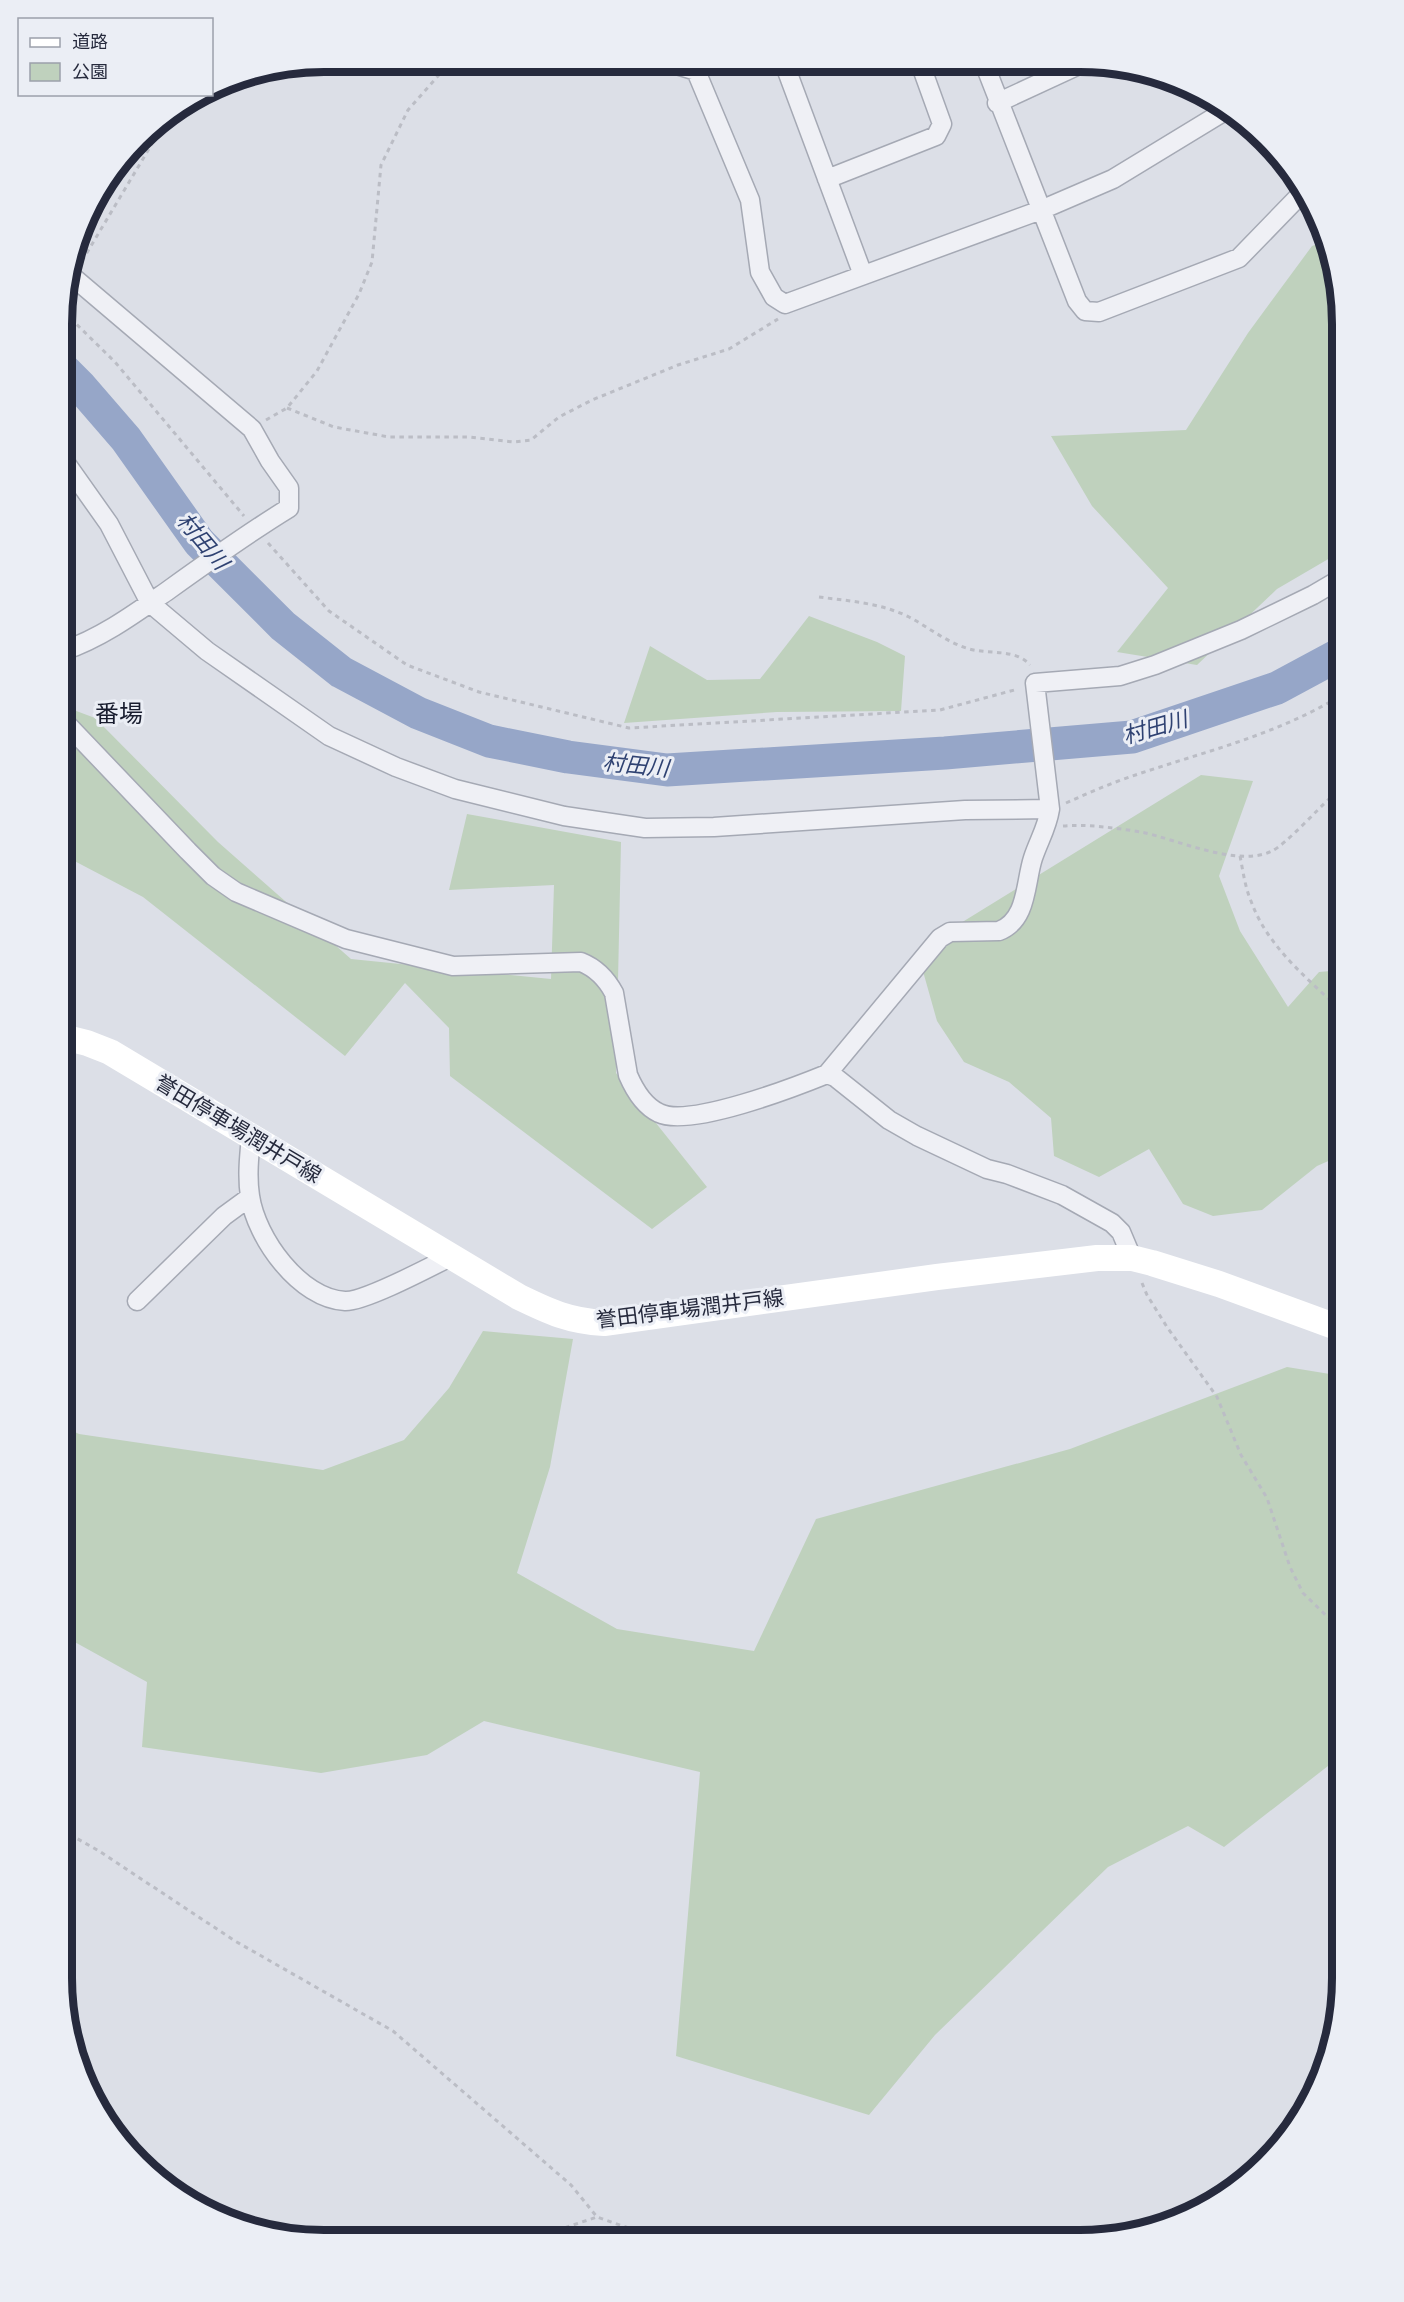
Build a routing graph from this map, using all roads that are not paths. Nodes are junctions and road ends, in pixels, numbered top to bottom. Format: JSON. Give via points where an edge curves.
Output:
{"nodes":[{"id":1,"x":696,"y":72,"type":"edge"},
{"id":2,"x":787,"y":72,"type":"edge"},
{"id":3,"x":923,"y":72,"type":"edge"},
{"id":4,"x":987,"y":72,"type":"edge"},
{"id":5,"x":1064,"y":72,"type":"edge"},
{"id":6,"x":998,"y":103,"type":"junction"},
{"id":7,"x":1220,"y":114,"type":"edge"},
{"id":8,"x":827,"y":179,"type":"junction"},
{"id":9,"x":1298,"y":197,"type":"edge"},
{"id":10,"x":1041,"y":210,"type":"junction"},
{"id":11,"x":863,"y":275,"type":"junction"},
{"id":12,"x":76,"y":283,"type":"edge"},
{"id":13,"x":72,"y":472,"type":"edge"},
{"id":14,"x":1332,"y":584,"type":"edge"},
{"id":15,"x":150,"y":603,"type":"junction"},
{"id":16,"x":72,"y":648,"type":"edge"},
{"id":17,"x":72,"y":729,"type":"edge"},
{"id":18,"x":1049,"y":818,"type":"junction"},
{"id":19,"x":72,"y":1039,"type":"edge"},
{"id":20,"x":827,"y":1074,"type":"junction"},
{"id":21,"x":251,"y":1137,"type":"junction"},
{"id":22,"x":250,"y":1197,"type":"junction"},
{"id":23,"x":450,"y":1257,"type":"junction"},
{"id":24,"x":1132,"y":1258,"type":"junction"},
{"id":25,"x":137,"y":1301,"type":"dead end"},
{"id":26,"x":1332,"y":1325,"type":"edge"}],
"edges":[{"from":1,"to":11,"type":"street","via":[[750,200],[760,272],[774,297],[784,303],[799,300]]},
{"from":2,"to":8,"type":"street"},
{"from":3,"to":8,"type":"street","via":[[942,124],[936,136]]},
{"from":4,"to":6,"type":"street"},
{"from":5,"to":6,"type":"street"},
{"from":6,"to":10,"type":"street"},
{"from":7,"to":10,"type":"street","via":[[1113,179]]},
{"from":8,"to":11,"type":"street"},
{"from":9,"to":10,"type":"street","via":[[1239,258],[1099,312],[1085,310],[1077,301]]},
{"from":10,"to":11,"type":"street"},
{"from":12,"to":15,"type":"street","via":[[252,429],[289,488],[289,508]]},
{"from":13,"to":15,"type":"street","via":[[109,524]]},
{"from":14,"to":18,"type":"street","via":[[1241,630],[1146,668],[1120,676],[1035,683]]},
{"from":15,"to":16,"type":"street","via":[[87,643]]},
{"from":15,"to":18,"type":"street","via":[[207,651],[329,736],[396,767],[500,801],[564,816],[645,828],[965,810]]},
{"from":17,"to":20,"type":"street","via":[[213,876],[236,892],[346,939],[453,966],[581,962],[592,967],[609,982],[614,993],[633,1086],[660,1114],[679,1116],[737,1106]]},
{"from":18,"to":20,"type":"street","via":[[1018,914],[1006,928],[950,932],[940,938]]},
{"from":19,"to":21,"type":"main road","name":"誉田停車場潤井戸線","via":[[110,1052]]},
{"from":20,"to":24,"type":"street","via":[[917,1136],[987,1169],[1062,1195],[1112,1223],[1121,1232]]},
{"from":21,"to":22,"type":"street"},
{"from":21,"to":23,"type":"main road","name":"誉田停車場潤井戸線"},
{"from":22,"to":23,"type":"street","via":[[255,1218],[276,1256],[293,1275],[330,1298],[347,1301],[369,1295]]},
{"from":22,"to":25,"type":"street","via":[[224,1216]]},
{"from":23,"to":24,"type":"main road","name":"誉田停車場潤井戸線","via":[[519,1298],[562,1317],[604,1323],[1040,1264]]},
{"from":24,"to":26,"type":"main road","name":"誉田停車場潤井戸線","via":[[1219,1284]]}]}
